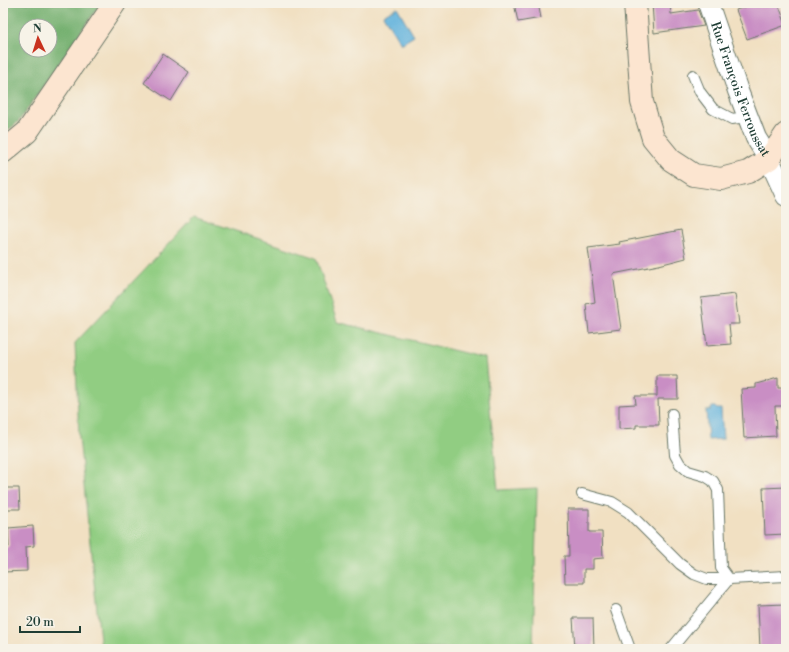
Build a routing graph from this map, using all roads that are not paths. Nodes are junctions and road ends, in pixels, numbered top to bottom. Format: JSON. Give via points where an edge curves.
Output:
{"nodes":[{"id":1,"x":115,"y":3,"type":"edge"},
{"id":2,"x":635,"y":3,"type":"edge"},
{"id":3,"x":708,"y":3,"type":"edge"},
{"id":4,"x":692,"y":75,"type":"dead end"},
{"id":5,"x":747,"y":116,"type":"junction"},
{"id":6,"x":786,"y":134,"type":"edge"},
{"id":7,"x":3,"y":152,"type":"edge"},
{"id":8,"x":778,"y":158,"type":"edge"},
{"id":9,"x":786,"y":196,"type":"edge"},
{"id":10,"x":672,"y":414,"type":"dead end"},
{"id":11,"x":582,"y":494,"type":"dead end"},
{"id":12,"x":786,"y":576,"type":"edge"},
{"id":13,"x":729,"y":579,"type":"junction"},
{"id":14,"x":616,"y":610,"type":"dead end"},
{"id":15,"x":630,"y":649,"type":"edge"},
{"id":16,"x":671,"y":649,"type":"edge"}],
"edges":[{"from":1,"to":7,"type":"main road","via":[[27,132]]},
{"from":2,"to":8,"type":"main road","via":[[642,102],[653,138],[671,160],[694,175],[721,180],[748,172]]},
{"from":3,"to":5,"type":"street","name":"Rue François Ferroussat"},
{"from":4,"to":5,"type":"lane","via":[[700,92],[713,109],[732,119]]},
{"from":5,"to":8,"type":"street","name":"Rue François Ferroussat","via":[[756,138]]},
{"from":6,"to":8,"type":"main road"},
{"from":8,"to":9,"type":"street","name":"Rue François Ferroussat"},
{"from":10,"to":13,"type":"lane","via":[[675,455],[680,464],[688,471],[713,481],[718,490],[721,568]]},
{"from":11,"to":13,"type":"lane","via":[[612,502],[628,512],[680,564],[694,574],[707,579]]},
{"from":12,"to":13,"type":"lane"},
{"from":13,"to":16,"type":"lane"},
{"from":14,"to":15,"type":"lane"}]}
